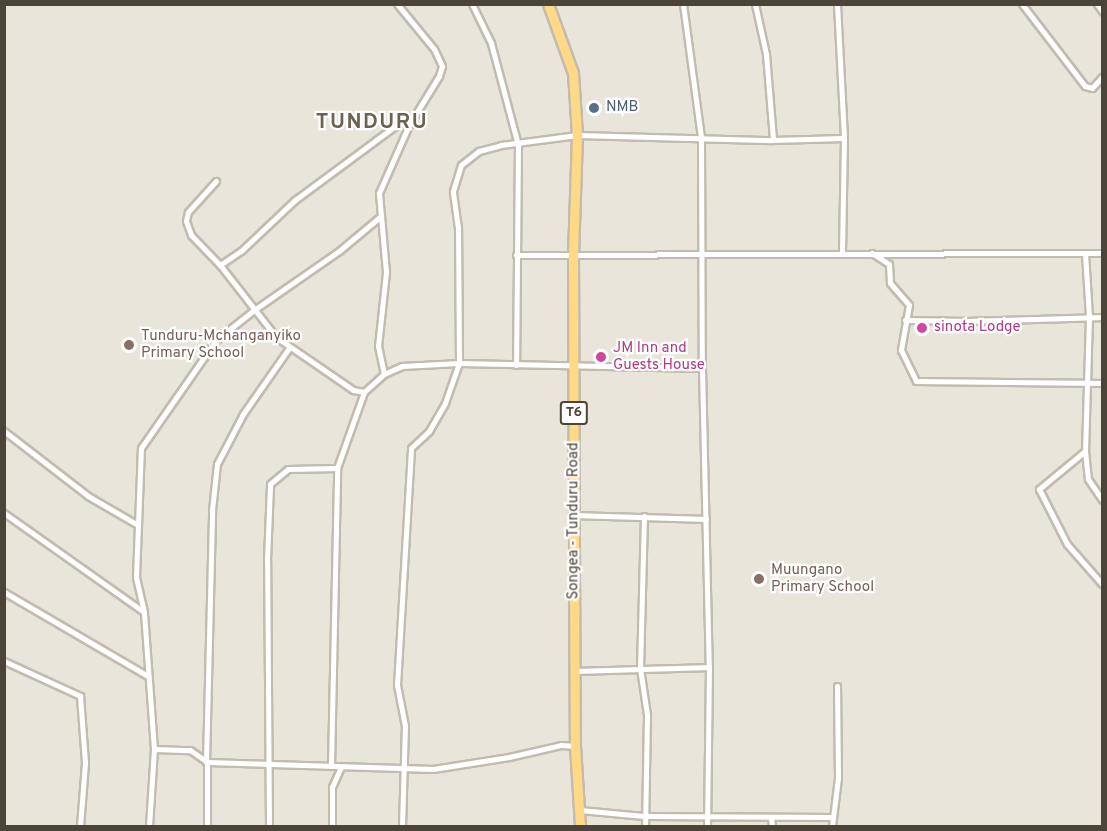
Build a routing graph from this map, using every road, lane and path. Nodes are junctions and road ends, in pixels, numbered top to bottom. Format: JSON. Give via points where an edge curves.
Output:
{"nodes":[{"id":1,"x":397,"y":4,"type":"edge"},
{"id":2,"x":472,"y":4,"type":"edge"},
{"id":3,"x":548,"y":4,"type":"edge"},
{"id":4,"x":683,"y":4,"type":"edge"},
{"id":5,"x":755,"y":4,"type":"edge"},
{"id":6,"x":837,"y":4,"type":"edge"},
{"id":7,"x":1022,"y":4,"type":"edge"},
{"id":8,"x":1097,"y":4,"type":"edge"},
{"id":9,"x":1102,"y":11,"type":"edge"},
{"id":10,"x":1102,"y":77,"type":"edge"},
{"id":11,"x":409,"y":125,"type":"junction"},
{"id":12,"x":577,"y":135,"type":"junction"},
{"id":13,"x":701,"y":137,"type":"junction"},
{"id":14,"x":844,"y":138,"type":"junction"},
{"id":15,"x":773,"y":140,"type":"junction"},
{"id":16,"x":518,"y":145,"type":"junction"},
{"id":17,"x":216,"y":181,"type":"dead end"},
{"id":18,"x":381,"y":216,"type":"junction"},
{"id":19,"x":842,"y":253,"type":"junction"},
{"id":20,"x":871,"y":253,"type":"junction"},
{"id":21,"x":1084,"y":253,"type":"junction"},
{"id":22,"x":1102,"y":253,"type":"edge"},
{"id":23,"x":573,"y":254,"type":"junction"},
{"id":24,"x":516,"y":255,"type":"junction"},
{"id":25,"x":703,"y":255,"type":"junction"},
{"id":26,"x":220,"y":265,"type":"junction"},
{"id":27,"x":254,"y":310,"type":"junction"},
{"id":28,"x":1089,"y":317,"type":"junction"},
{"id":29,"x":1102,"y":317,"type":"edge"},
{"id":30,"x":905,"y":320,"type":"junction"},
{"id":31,"x":289,"y":348,"type":"junction"},
{"id":32,"x":459,"y":363,"type":"junction"},
{"id":33,"x":516,"y":365,"type":"junction"},
{"id":34,"x":574,"y":366,"type":"junction"},
{"id":35,"x":702,"y":368,"type":"junction"},
{"id":36,"x":384,"y":374,"type":"junction"},
{"id":37,"x":1088,"y":383,"type":"junction"},
{"id":38,"x":1102,"y":383,"type":"edge"},
{"id":39,"x":364,"y":392,"type":"junction"},
{"id":40,"x":4,"y":431,"type":"edge"},
{"id":41,"x":1085,"y":452,"type":"junction"},
{"id":42,"x":337,"y":468,"type":"junction"},
{"id":43,"x":1102,"y":500,"type":"edge"},
{"id":44,"x":4,"y":513,"type":"edge"},
{"id":45,"x":574,"y":515,"type":"junction"},
{"id":46,"x":644,"y":516,"type":"junction"},
{"id":47,"x":706,"y":519,"type":"junction"},
{"id":48,"x":138,"y":525,"type":"junction"},
{"id":49,"x":1102,"y":584,"type":"edge"},
{"id":50,"x":4,"y":592,"type":"edge"},
{"id":51,"x":144,"y":612,"type":"junction"},
{"id":52,"x":4,"y":661,"type":"edge"},
{"id":53,"x":709,"y":667,"type":"junction"},
{"id":54,"x":640,"y":668,"type":"junction"},
{"id":55,"x":576,"y":671,"type":"junction"},
{"id":56,"x":148,"y":676,"type":"junction"},
{"id":57,"x":837,"y":686,"type":"dead end"},
{"id":58,"x":575,"y":746,"type":"junction"},
{"id":59,"x":154,"y":749,"type":"junction"},
{"id":60,"x":207,"y":762,"type":"junction"},
{"id":61,"x":267,"y":764,"type":"junction"},
{"id":62,"x":332,"y":766,"type":"junction"},
{"id":63,"x":340,"y":767,"type":"junction"},
{"id":64,"x":403,"y":768,"type":"junction"},
{"id":65,"x":580,"y":810,"type":"junction"},
{"id":66,"x":644,"y":816,"type":"junction"},
{"id":67,"x":707,"y":817,"type":"junction"},
{"id":68,"x":771,"y":817,"type":"junction"},
{"id":69,"x":832,"y":817,"type":"junction"},
{"id":70,"x":80,"y":826,"type":"edge"},
{"id":71,"x":149,"y":826,"type":"edge"},
{"id":72,"x":207,"y":826,"type":"edge"},
{"id":73,"x":269,"y":826,"type":"edge"},
{"id":74,"x":332,"y":826,"type":"edge"},
{"id":75,"x":402,"y":826,"type":"edge"},
{"id":76,"x":580,"y":826,"type":"edge"},
{"id":77,"x":645,"y":826,"type":"edge"},
{"id":78,"x":707,"y":826,"type":"edge"},
{"id":79,"x":771,"y":826,"type":"edge"},
{"id":80,"x":832,"y":826,"type":"edge"}],
"edges":[{"from":1,"to":11,"type":"street","via":[[434,49],[442,66]]},
{"from":2,"to":16,"type":"street","via":[[491,43]]},
{"from":3,"to":12,"type":"highway","name":"Songea - Tunduru Road","number":"T6","via":[[573,73]]},
{"from":4,"to":13,"type":"street"},
{"from":5,"to":15,"type":"street","via":[[766,54]]},
{"from":6,"to":14,"type":"street"},
{"from":7,"to":10,"type":"street","via":[[1085,86],[1092,88]]},
{"from":8,"to":9,"type":"street"},
{"from":11,"to":18,"type":"street","via":[[379,193]]},
{"from":11,"to":26,"type":"street","via":[[402,121],[295,200],[241,251]]},
{"from":12,"to":13,"type":"street"},
{"from":12,"to":16,"type":"street"},
{"from":12,"to":23,"type":"highway","name":"Songea - Tunduru Road","number":"T6"},
{"from":13,"to":15,"type":"street"},
{"from":13,"to":25,"type":"street"},
{"from":14,"to":15,"type":"street"},
{"from":14,"to":19,"type":"street"},
{"from":16,"to":24,"type":"street"},
{"from":16,"to":32,"type":"street","via":[[479,151],[461,165],[453,191],[458,228]]},
{"from":17,"to":26,"type":"street","via":[[198,198],[186,221],[191,235]]},
{"from":18,"to":27,"type":"street","via":[[339,251]]},
{"from":18,"to":36,"type":"street","via":[[386,272],[378,346]]},
{"from":19,"to":20,"type":"street"},
{"from":19,"to":25,"type":"street"},
{"from":20,"to":21,"type":"street"},
{"from":20,"to":30,"type":"street","via":[[889,264],[890,283],[909,305]]},
{"from":21,"to":22,"type":"street"},
{"from":21,"to":28,"type":"street"},
{"from":23,"to":24,"type":"street"},
{"from":23,"to":25,"type":"street"},
{"from":23,"to":34,"type":"highway","name":"Songea - Tunduru Road","number":"T6"},
{"from":24,"to":33,"type":"street"},
{"from":25,"to":35,"type":"street"},
{"from":26,"to":27,"type":"street"},
{"from":27,"to":31,"type":"street"},
{"from":27,"to":48,"type":"street","via":[[216,340],[141,448]]},
{"from":28,"to":29,"type":"street"},
{"from":28,"to":30,"type":"street"},
{"from":28,"to":37,"type":"street"},
{"from":30,"to":37,"type":"street","via":[[902,350],[916,381]]},
{"from":31,"to":39,"type":"street","via":[[342,384]]},
{"from":31,"to":60,"type":"street","via":[[243,414],[217,464],[212,510]]},
{"from":32,"to":33,"type":"street"},
{"from":32,"to":36,"type":"street","via":[[402,366]]},
{"from":32,"to":64,"type":"street","via":[[445,403],[429,431],[411,448],[397,685],[405,726]]},
{"from":33,"to":34,"type":"street"},
{"from":34,"to":35,"type":"street"},
{"from":34,"to":45,"type":"highway","name":"Songea - Tunduru Road","number":"T6"},
{"from":35,"to":47,"type":"street"},
{"from":36,"to":39,"type":"street"},
{"from":37,"to":38,"type":"street"},
{"from":37,"to":41,"type":"street"},
{"from":39,"to":42,"type":"street"},
{"from":40,"to":48,"type":"street","via":[[88,496]]},
{"from":41,"to":43,"type":"street","via":[[1088,479]]},
{"from":41,"to":49,"type":"street","via":[[1039,489],[1066,544]]},
{"from":42,"to":61,"type":"street","via":[[288,469],[270,484]]},
{"from":42,"to":62,"type":"street"},
{"from":44,"to":51,"type":"street"},
{"from":45,"to":46,"type":"street"},
{"from":45,"to":55,"type":"highway","name":"Songea - Tunduru Road","number":"T6"},
{"from":46,"to":47,"type":"street"},
{"from":46,"to":54,"type":"street"},
{"from":47,"to":53,"type":"street"},
{"from":48,"to":51,"type":"street","via":[[136,577]]},
{"from":50,"to":56,"type":"street"},
{"from":51,"to":56,"type":"street"},
{"from":52,"to":70,"type":"street","via":[[80,696],[86,763]]},
{"from":53,"to":54,"type":"street"},
{"from":53,"to":67,"type":"street"},
{"from":54,"to":55,"type":"street"},
{"from":54,"to":66,"type":"street","via":[[646,715]]},
{"from":55,"to":58,"type":"highway","name":"Songea - Tunduru Road","number":"T6"},
{"from":56,"to":59,"type":"street"},
{"from":57,"to":69,"type":"street","via":[[838,778]]},
{"from":58,"to":64,"type":"street","via":[[561,745],[509,758],[433,769]]},
{"from":58,"to":65,"type":"highway","name":"Songea - Tunduru Road","number":"T6"},
{"from":59,"to":60,"type":"street","via":[[190,750]]},
{"from":59,"to":71,"type":"street"},
{"from":60,"to":61,"type":"street"},
{"from":60,"to":72,"type":"street"},
{"from":61,"to":62,"type":"street"},
{"from":61,"to":73,"type":"street"},
{"from":62,"to":63,"type":"street"},
{"from":63,"to":64,"type":"street"},
{"from":63,"to":74,"type":"street","via":[[332,788]]},
{"from":64,"to":75,"type":"street"},
{"from":65,"to":66,"type":"street"},
{"from":65,"to":76,"type":"highway","name":"Songea - Tunduru Road","number":"T6"},
{"from":66,"to":67,"type":"street"},
{"from":66,"to":77,"type":"street"},
{"from":67,"to":68,"type":"street"},
{"from":67,"to":78,"type":"street"},
{"from":68,"to":69,"type":"street"},
{"from":68,"to":79,"type":"street"},
{"from":69,"to":80,"type":"street"}]}
